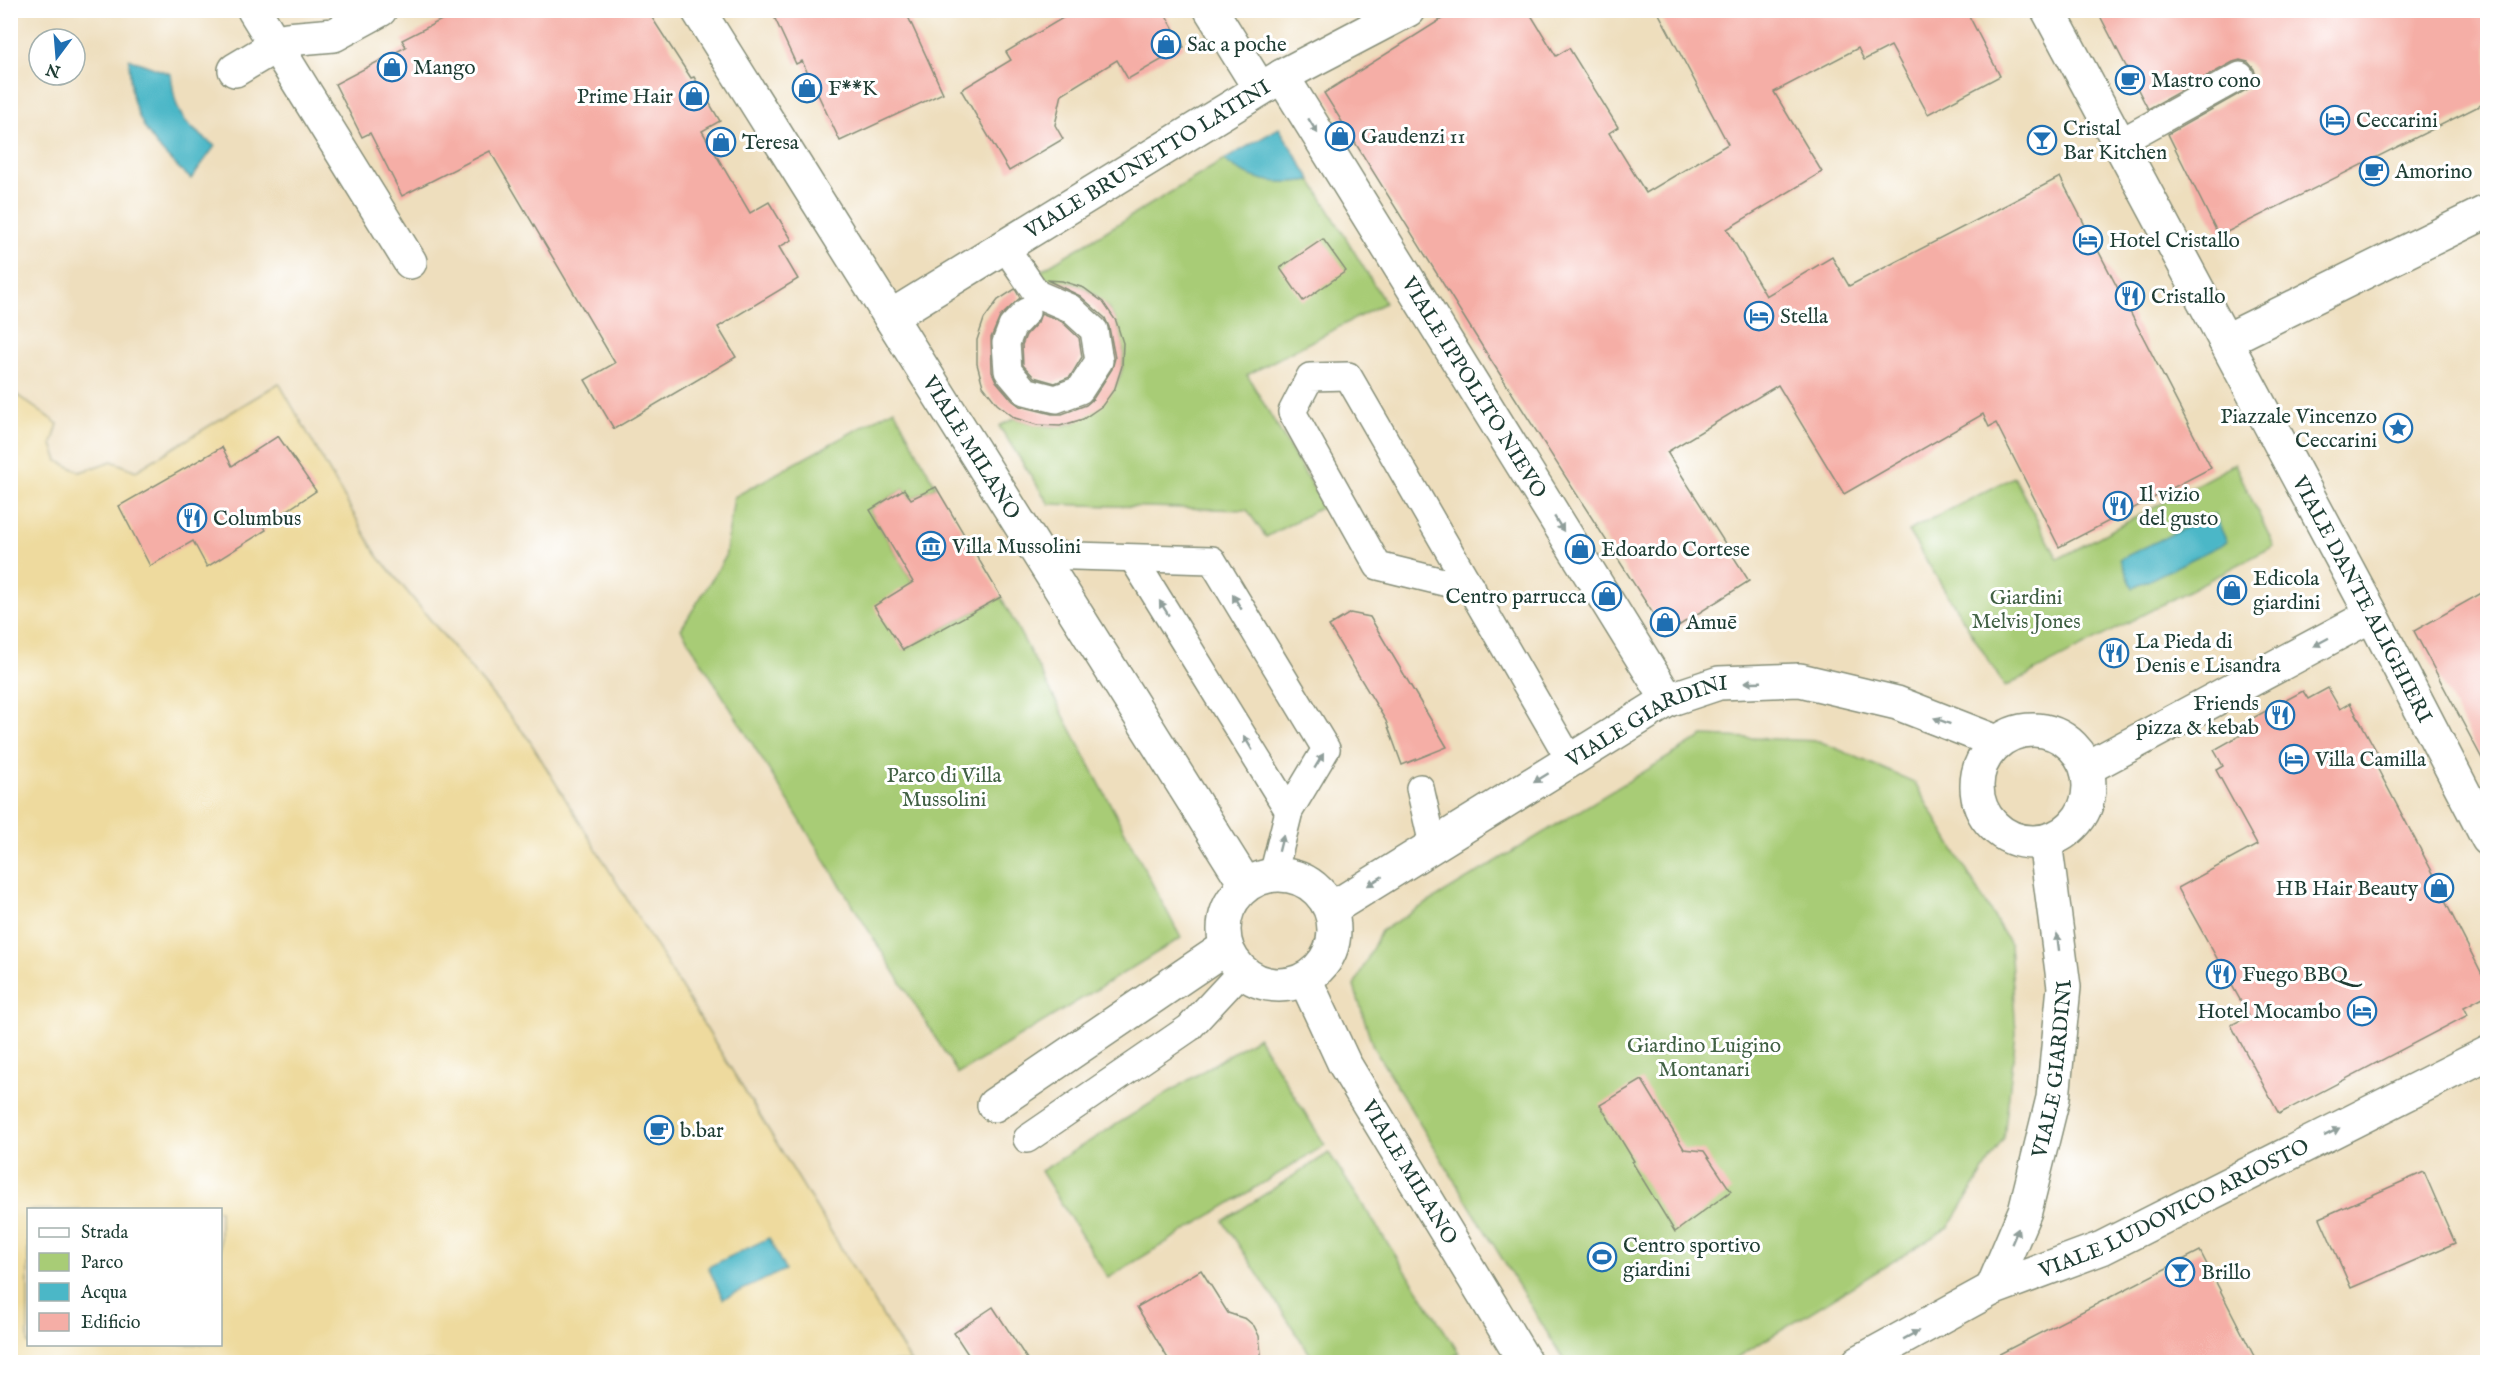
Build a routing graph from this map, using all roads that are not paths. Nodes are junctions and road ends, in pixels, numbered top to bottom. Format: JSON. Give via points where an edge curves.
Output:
{"nodes":[{"id":1,"x":254,"y":10,"type":"edge"},
{"id":2,"x":380,"y":10,"type":"edge"},
{"id":3,"x":698,"y":10,"type":"edge"},
{"id":4,"x":1211,"y":10,"type":"edge"},
{"id":5,"x":1408,"y":10,"type":"edge"},
{"id":6,"x":2048,"y":10,"type":"edge"},
{"id":7,"x":276,"y":46,"type":"junction"},
{"id":8,"x":235,"y":70,"type":"dead end"},
{"id":9,"x":2240,"y":76,"type":"dead end"},
{"id":10,"x":1271,"y":83,"type":"junction"},
{"id":11,"x":2119,"y":143,"type":"junction"},
{"id":12,"x":2487,"y":211,"type":"edge"},
{"id":13,"x":1005,"y":247,"type":"junction"},
{"id":14,"x":410,"y":262,"type":"dead end"},
{"id":15,"x":1026,"y":312,"type":"dead end"},
{"id":16,"x":890,"y":317,"type":"junction"},
{"id":17,"x":2225,"y":341,"type":"junction"},
{"id":18,"x":1040,"y":555,"type":"junction"},
{"id":19,"x":1134,"y":560,"type":"junction"},
{"id":20,"x":1472,"y":590,"type":"junction"},
{"id":21,"x":2372,"y":615,"type":"junction"},
{"id":22,"x":1668,"y":700,"type":"junction"},
{"id":23,"x":1997,"y":742,"type":"junction"},
{"id":24,"x":1570,"y":760,"type":"junction"},
{"id":25,"x":2087,"y":768,"type":"junction"},
{"id":26,"x":1420,"y":788,"type":"dead end"},
{"id":27,"x":1289,"y":811,"type":"junction"},
{"id":28,"x":2487,"y":839,"type":"edge"},
{"id":29,"x":2045,"y":841,"type":"junction"},
{"id":30,"x":1433,"y":845,"type":"junction"},
{"id":31,"x":1260,"y":880,"type":"junction"},
{"id":32,"x":1331,"y":909,"type":"junction"},
{"id":33,"x":1234,"y":959,"type":"junction"},
{"id":34,"x":1305,"y":979,"type":"junction"},
{"id":35,"x":2487,"y":1053,"type":"edge"},
{"id":36,"x":994,"y":1105,"type":"dead end"},
{"id":37,"x":1027,"y":1139,"type":"dead end"},
{"id":38,"x":1992,"y":1289,"type":"junction"},
{"id":39,"x":1525,"y":1362,"type":"edge"},
{"id":40,"x":1859,"y":1362,"type":"edge"}],
"edges":[{"from":1,"to":7,"type":"street"},
{"from":2,"to":7,"type":"street","via":[[334,35],[287,39]]},
{"from":3,"to":16,"type":"street","name":"VIALE MILANO"},
{"from":4,"to":10,"type":"street","name":"VIALE IPPOLITO NIEVO"},
{"from":5,"to":10,"type":"street","name":"VIALE BRUNETTO LATINI"},
{"from":6,"to":11,"type":"street","name":"VIALE DANTE ALIGHIERI"},
{"from":7,"to":8,"type":"street"},
{"from":7,"to":14,"type":"street"},
{"from":9,"to":11,"type":"lane"},
{"from":10,"to":13,"type":"street","name":"VIALE BRUNETTO LATINI"},
{"from":10,"to":22,"type":"street","name":"VIALE IPPOLITO NIEVO","one_way":true},
{"from":11,"to":17,"type":"street","name":"VIALE DANTE ALIGHIERI"},
{"from":12,"to":17,"type":"street"},
{"from":13,"to":15,"type":"lane","via":[[1037,294],[1070,308],[1094,330],[1099,362],[1080,390],[1056,399],[1025,391],[1008,371],[1006,343],[1012,327]]},
{"from":13,"to":16,"type":"street","name":"VIALE BRUNETTO LATINI"},
{"from":16,"to":18,"type":"street","name":"VIALE MILANO"},
{"from":17,"to":21,"type":"street","name":"VIALE DANTE ALIGHIERI"},
{"from":18,"to":19,"type":"lane"},
{"from":18,"to":31,"type":"street","name":"VIALE MILANO"},
{"from":27,"to":19,"type":"lane","one_way":true},
{"from":27,"to":19,"type":"lane","one_way":true,"via":[[1326,749],[1212,560]]},
{"from":20,"to":20,"type":"lane","via":[[1348,376],[1310,377],[1292,412],[1378,566]]},
{"from":20,"to":24,"type":"lane"},
{"from":21,"to":25,"type":"street","one_way":true},
{"from":21,"to":28,"type":"street","name":"VIALE DANTE ALIGHIERI"},
{"from":23,"to":22,"type":"street","name":"VIALE GIARDINI","one_way":true,"via":[[1897,703],[1800,680],[1719,683]]},
{"from":22,"to":24,"type":"street","name":"VIALE GIARDINI"},
{"from":23,"to":25,"type":"street","via":[[2022,730],[2054,733],[2080,753]]},
{"from":23,"to":29,"type":"street","via":[[1978,770],[1976,787],[1985,817],[2010,837],[2027,842]]},
{"from":24,"to":30,"type":"street","name":"VIALE GIARDINI","one_way":true},
{"from":25,"to":29,"type":"street","via":[[2090,786],[2082,814],[2063,835]]},
{"from":26,"to":30,"type":"lane"},
{"from":31,"to":27,"type":"lane","one_way":true},
{"from":38,"to":29,"type":"street","name":"VIALE GIARDINI","one_way":true,"via":[[2025,1211],[2053,1098],[2064,987]]},
{"from":30,"to":32,"type":"street","name":"VIALE GIARDINI","one_way":true},
{"from":31,"to":32,"type":"street","via":[[1291,875],[1321,893]]},
{"from":31,"to":33,"type":"street","via":[[1234,897],[1226,913],[1223,930]]},
{"from":32,"to":34,"type":"street","via":[[1331,948],[1326,961]]},
{"from":33,"to":34,"type":"street","via":[[1256,980],[1272,985]]},
{"from":33,"to":36,"type":"street"},
{"from":33,"to":37,"type":"lane","via":[[1189,1028]]},
{"from":34,"to":39,"type":"street","name":"VIALE MILANO","via":[[1344,1063]]},
{"from":38,"to":35,"type":"street","name":"VIALE LUDOVICO ARIOSTO","one_way":true,"via":[[2102,1248]]},
{"from":40,"to":38,"type":"street","name":"VIALE LUDOVICO ARIOSTO","one_way":true}]}
